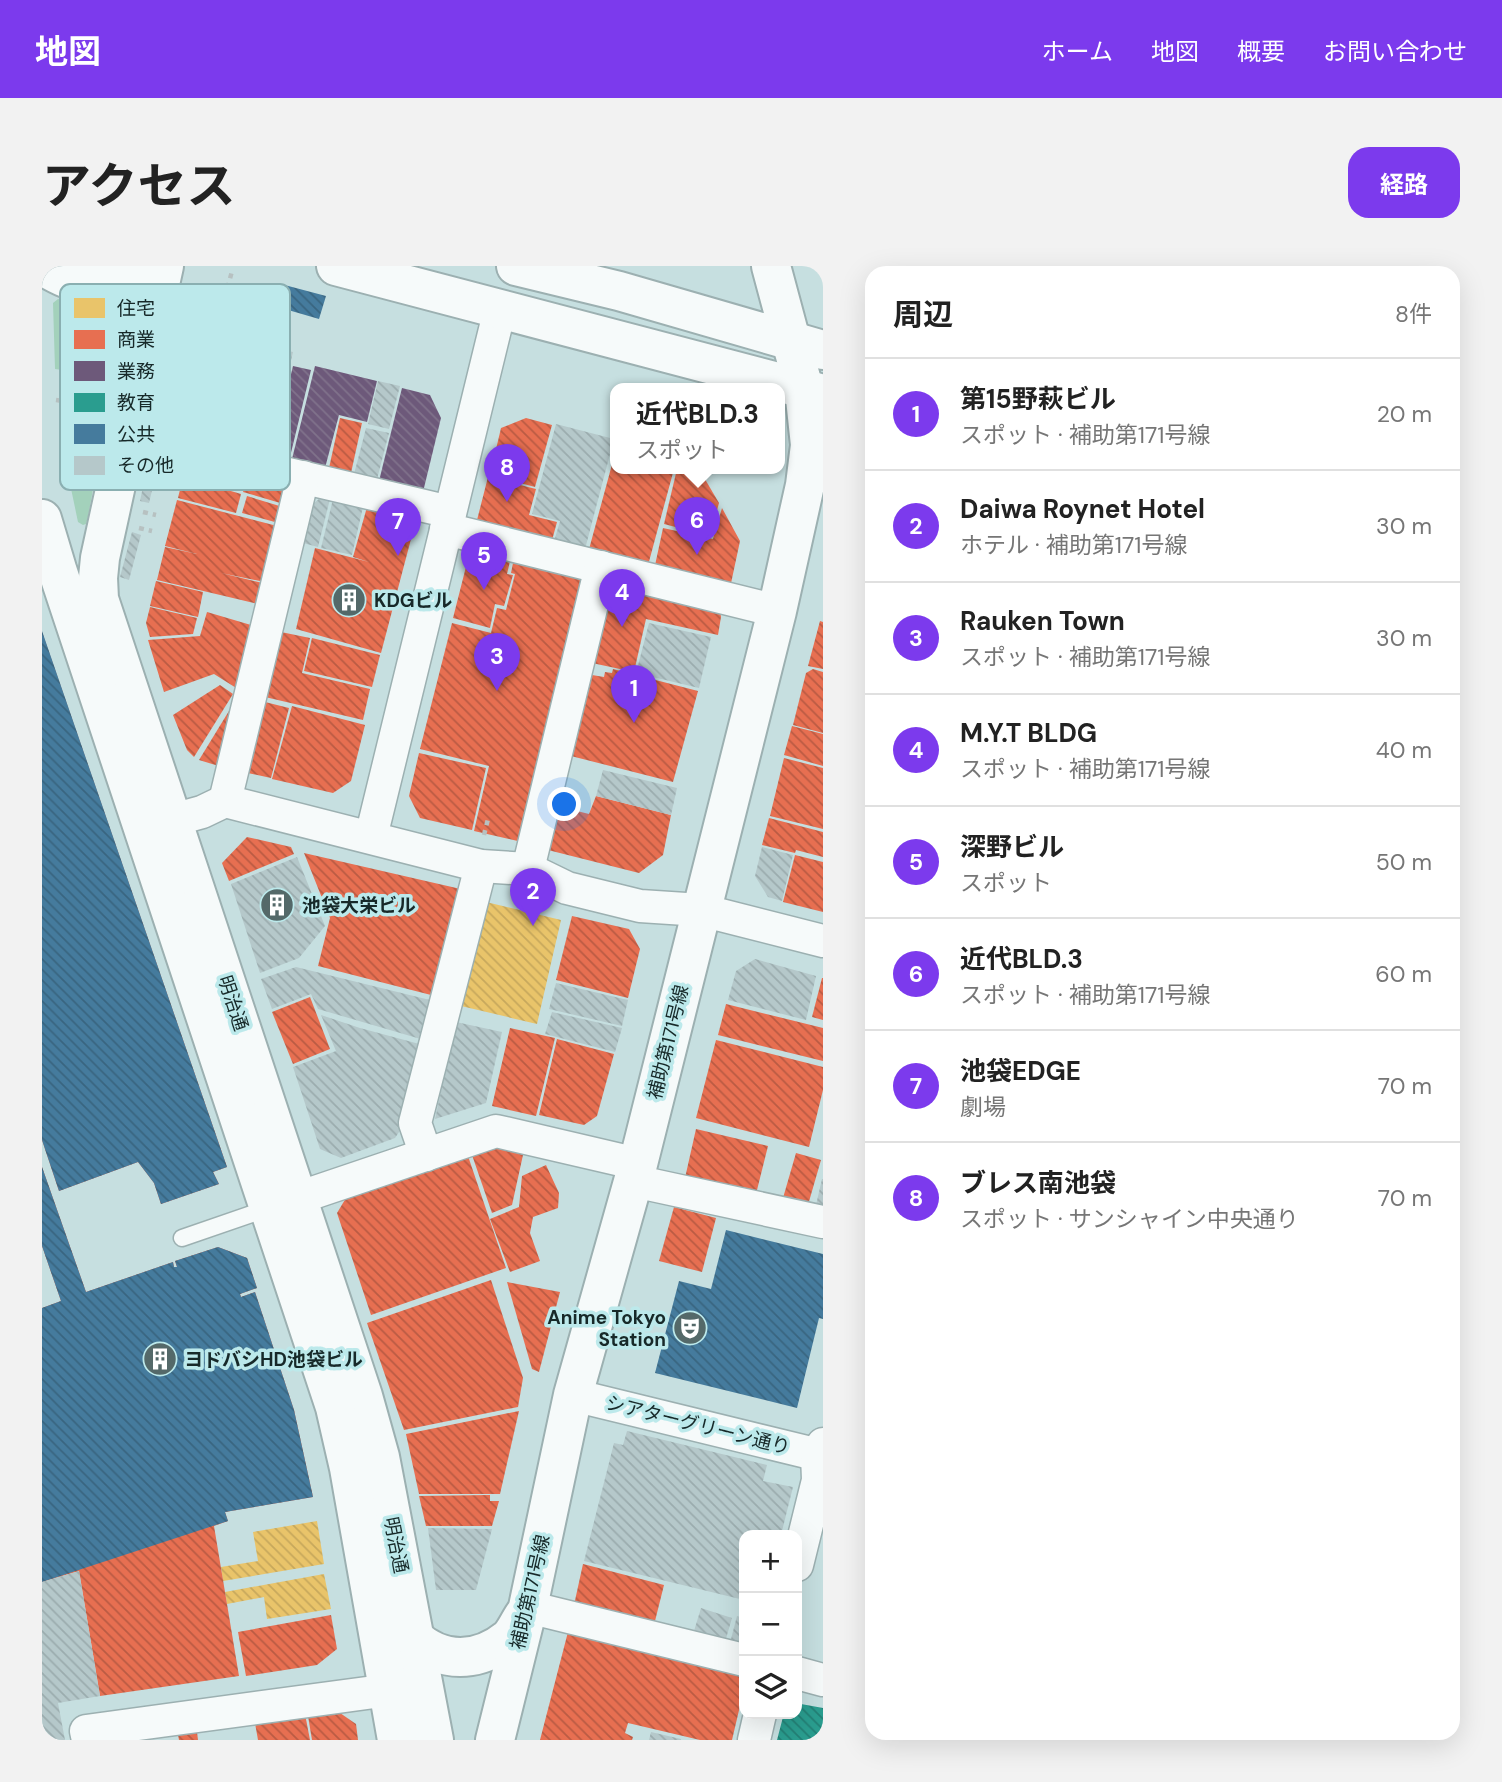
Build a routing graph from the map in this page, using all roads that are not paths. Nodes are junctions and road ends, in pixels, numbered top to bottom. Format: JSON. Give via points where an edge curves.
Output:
{"nodes":[{"id":1,"x":43,"y":266,"type":"edge"},
{"id":2,"x":150,"y":266,"type":"edge"},
{"id":3,"x":164,"y":266,"type":"edge"},
{"id":4,"x":336,"y":266,"type":"edge"},
{"id":5,"x":771,"y":266,"type":"edge"},
{"id":6,"x":529,"y":268,"type":"edge"},
{"id":7,"x":97,"y":284,"type":"edge"},
{"id":8,"x":108,"y":284,"type":"edge"},
{"id":9,"x":159,"y":284,"type":"edge"},
{"id":10,"x":500,"y":309,"type":"junction"},
{"id":11,"x":808,"y":346,"type":"edge"},
{"id":12,"x":780,"y":383,"type":"edge"},
{"id":13,"x":785,"y":384,"type":"edge"},
{"id":14,"x":814,"y":392,"type":"edge"},
{"id":15,"x":290,"y":473,"type":"edge"},
{"id":16,"x":303,"y":477,"type":"junction"},
{"id":17,"x":108,"y":490,"type":"edge"},
{"id":18,"x":42,"y":519,"type":"edge"},
{"id":19,"x":448,"y":521,"type":"junction"},
{"id":20,"x":601,"y":567,"type":"junction"},
{"id":21,"x":777,"y":611,"type":"junction"},
{"id":22,"x":225,"y":801,"type":"junction"},
{"id":23,"x":158,"y":825,"type":"junction"},
{"id":24,"x":371,"y":837,"type":"junction"},
{"id":25,"x":481,"y":854,"type":"junction"},
{"id":26,"x":528,"y":869,"type":"junction"},
{"id":27,"x":701,"y":910,"type":"junction"},
{"id":28,"x":823,"y":941,"type":"edge"},
{"id":29,"x":426,"y":1155,"type":"junction"},
{"id":30,"x":636,"y":1172,"type":"junction"},
{"id":31,"x":284,"y":1203,"type":"junction"},
{"id":32,"x":823,"y":1222,"type":"edge"},
{"id":33,"x":182,"y":1238,"type":"dead end"},
{"id":34,"x":573,"y":1395,"type":"junction"},
{"id":35,"x":821,"y":1451,"type":"edge"},
{"id":36,"x":802,"y":1545,"type":"edge"},
{"id":37,"x":528,"y":1607,"type":"junction"},
{"id":38,"x":413,"y":1637,"type":"junction"},
{"id":39,"x":739,"y":1659,"type":"edge"},
{"id":40,"x":802,"y":1675,"type":"edge"},
{"id":41,"x":823,"y":1680,"type":"edge"},
{"id":42,"x":389,"y":1690,"type":"junction"},
{"id":43,"x":759,"y":1719,"type":"edge"},
{"id":44,"x":88,"y":1740,"type":"edge"},
{"id":45,"x":397,"y":1740,"type":"edge"},
{"id":46,"x":434,"y":1740,"type":"edge"},
{"id":47,"x":495,"y":1740,"type":"edge"},
{"id":48,"x":754,"y":1740,"type":"edge"}],
"edges":[{"from":1,"to":7,"type":"street","via":[[71,281]]},
{"from":2,"to":8,"type":"street"},
{"from":3,"to":9,"type":"street","name":"明治通"},
{"from":4,"to":10,"type":"street"},
{"from":5,"to":11,"type":"street","name":"補助第171号線"},
{"from":6,"to":11,"type":"street"},
{"from":10,"to":12,"type":"street"},
{"from":10,"to":19,"type":"street"},
{"from":11,"to":14,"type":"street","name":"補助第171号線"},
{"from":13,"to":14,"type":"street"},
{"from":14,"to":21,"type":"street","name":"補助第171号線","via":[[805,485]]},
{"from":15,"to":16,"type":"street"},
{"from":16,"to":19,"type":"street"},
{"from":16,"to":22,"type":"street"},
{"from":17,"to":23,"type":"street","name":"明治通","via":[[97,578],[99,599]]},
{"from":18,"to":23,"type":"street","name":"明治通"},
{"from":19,"to":20,"type":"street"},
{"from":19,"to":24,"type":"street"},
{"from":20,"to":21,"type":"street"},
{"from":20,"to":26,"type":"street"},
{"from":21,"to":27,"type":"street","name":"補助第171号線"},
{"from":22,"to":23,"type":"street"},
{"from":22,"to":24,"type":"street"},
{"from":23,"to":31,"type":"street","name":"明治通"},
{"from":24,"to":25,"type":"street"},
{"from":25,"to":26,"type":"street"},
{"from":25,"to":29,"type":"street","via":[[415,1123]]},
{"from":26,"to":27,"type":"street","via":[[568,888],[640,906]]},
{"from":27,"to":28,"type":"street"},
{"from":27,"to":30,"type":"street","name":"補助第171号線"},
{"from":29,"to":30,"type":"street","via":[[496,1131]]},
{"from":29,"to":31,"type":"street"},
{"from":30,"to":32,"type":"street"},
{"from":30,"to":34,"type":"street","name":"補助第171号線"},
{"from":31,"to":33,"type":"lane"},
{"from":31,"to":38,"type":"street","name":"明治通","via":[[363,1395],[380,1457]]},
{"from":31,"to":42,"type":"street","name":"明治通","via":[[349,1468]]},
{"from":34,"to":35,"type":"street","name":"シアターグリーン通り"},
{"from":34,"to":37,"type":"street","name":"補助第171号線"},
{"from":35,"to":36,"type":"street"},
{"from":37,"to":38,"type":"street","via":[[511,1637],[472,1656],[444,1656]]},
{"from":37,"to":39,"type":"street"},
{"from":37,"to":47,"type":"street","name":"補助第171号線"},
{"from":38,"to":46,"type":"street","name":"明治通"},
{"from":40,"to":41,"type":"street"},
{"from":42,"to":44,"type":"street","via":[[86,1731]]},
{"from":42,"to":45,"type":"street","name":"明治通"},
{"from":43,"to":48,"type":"street"}]}
